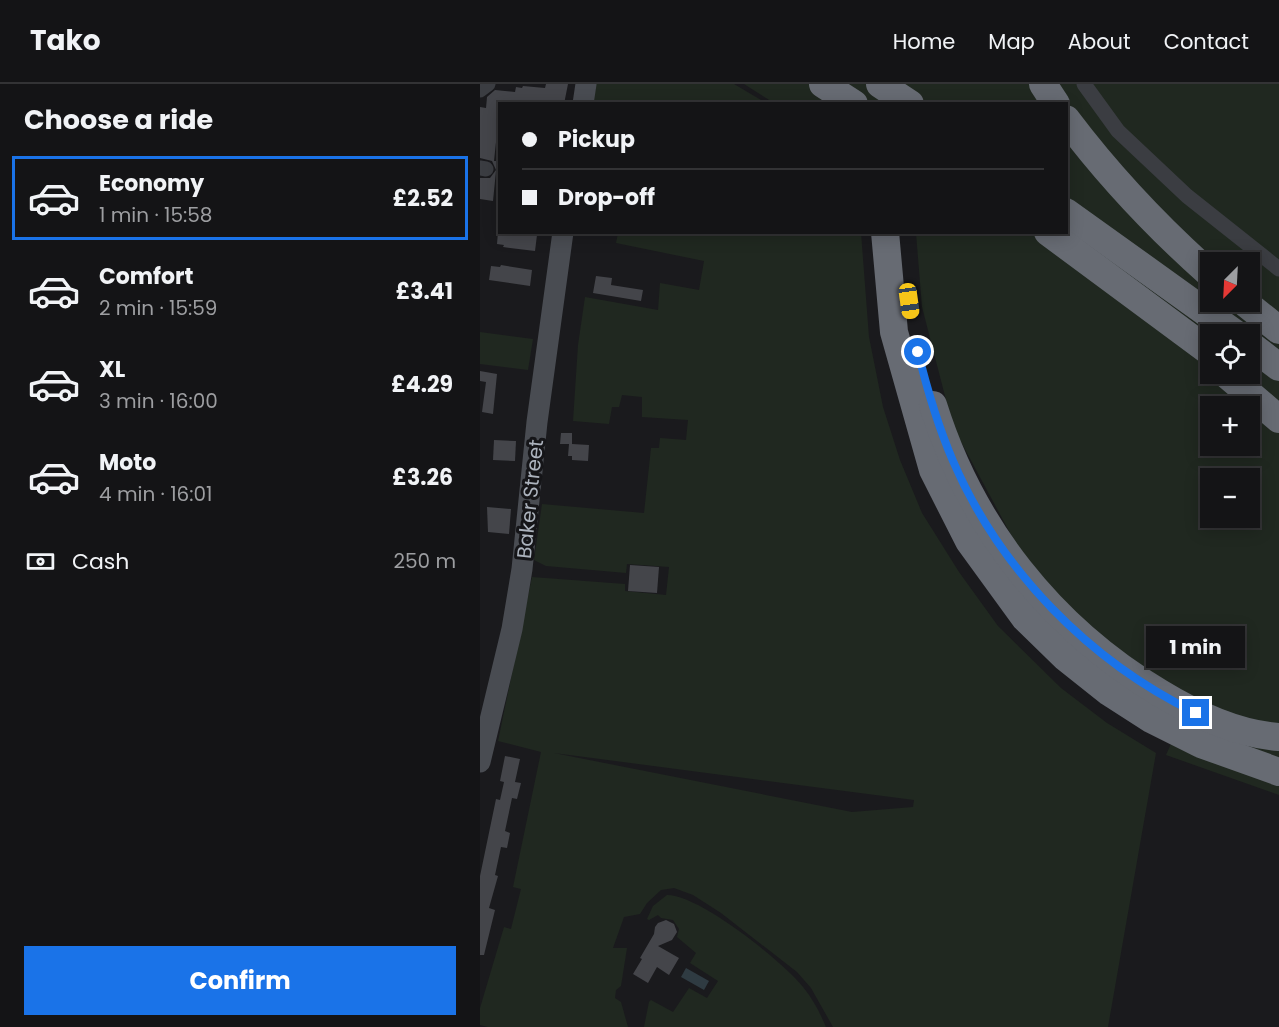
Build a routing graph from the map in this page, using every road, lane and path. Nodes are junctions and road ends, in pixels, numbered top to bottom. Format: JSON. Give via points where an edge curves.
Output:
{"nodes":[{"id":1,"x":488,"y":84,"type":"edge"},
{"id":2,"x":586,"y":84,"type":"edge"},
{"id":3,"x":880,"y":84,"type":"edge"},
{"id":4,"x":897,"y":84,"type":"edge"},
{"id":5,"x":1043,"y":84,"type":"edge"},
{"id":6,"x":1084,"y":84,"type":"edge"},
{"id":7,"x":480,"y":90,"type":"edge"},
{"id":8,"x":582,"y":102,"type":"edge"},
{"id":9,"x":880,"y":102,"type":"edge"},
{"id":10,"x":897,"y":102,"type":"edge"},
{"id":11,"x":907,"y":102,"type":"edge"},
{"id":12,"x":1055,"y":102,"type":"edge"},
{"id":13,"x":1068,"y":122,"type":"edge"},
{"id":14,"x":1068,"y":213,"type":"edge"},
{"id":15,"x":563,"y":234,"type":"edge"},
{"id":16,"x":885,"y":234,"type":"edge"},
{"id":17,"x":902,"y":234,"type":"edge"},
{"id":18,"x":1051,"y":234,"type":"edge"},
{"id":19,"x":1257,"y":252,"type":"edge"},
{"id":20,"x":1260,"y":254,"type":"edge"},
{"id":21,"x":1279,"y":254,"type":"edge"},
{"id":22,"x":1260,"y":255,"type":"edge"},
{"id":23,"x":1200,"y":265,"type":"edge"},
{"id":24,"x":1279,"y":269,"type":"edge"},
{"id":25,"x":1136,"y":297,"type":"junction"},
{"id":26,"x":1256,"y":312,"type":"edge"},
{"id":27,"x":1222,"y":324,"type":"edge"},
{"id":28,"x":1279,"y":330,"type":"edge"},
{"id":29,"x":1200,"y":345,"type":"edge"},
{"id":30,"x":1200,"y":351,"type":"edge"},
{"id":31,"x":1260,"y":353,"type":"edge"},
{"id":32,"x":1279,"y":367,"type":"edge"},
{"id":33,"x":1238,"y":384,"type":"edge"},
{"id":34,"x":1252,"y":384,"type":"edge"},
{"id":35,"x":1279,"y":404,"type":"edge"},
{"id":36,"x":1279,"y":419,"type":"edge"},
{"id":37,"x":1279,"y":737,"type":"edge"},
{"id":38,"x":480,"y":762,"type":"edge"},
{"id":39,"x":1279,"y":772,"type":"edge"}],
"edges":[{"from":1,"to":7,"type":"street"},
{"from":2,"to":8,"type":"main road"},
{"from":3,"to":9,"type":"highway"},
{"from":3,"to":11,"type":"highway","bridge":true},
{"from":4,"to":10,"type":"highway"},
{"from":5,"to":12,"type":"highway"},
{"from":6,"to":19,"type":"street","via":[[1118,131],[1187,196]]},
{"from":13,"to":23,"type":"highway","via":[[1126,194]]},
{"from":14,"to":27,"type":"highway"},
{"from":15,"to":38,"type":"main road","name":"Baker Street","via":[[522,569]]},
{"from":16,"to":39,"type":"highway","via":[[894,332],[933,470],[969,541],[1025,618],[1065,657],[1151,719],[1201,744]]},
{"from":17,"to":37,"type":"highway","via":[[916,342],[938,424],[964,484],[1018,570],[1072,628],[1139,681],[1214,722]]},
{"from":18,"to":25,"type":"highway"},
{"from":20,"to":21,"type":"street"},
{"from":22,"to":24,"type":"street"},
{"from":25,"to":29,"type":"highway"},
{"from":25,"to":30,"type":"highway"},
{"from":26,"to":28,"type":"highway"},
{"from":31,"to":32,"type":"highway"},
{"from":33,"to":36,"type":"highway"},
{"from":34,"to":35,"type":"highway"}]}
